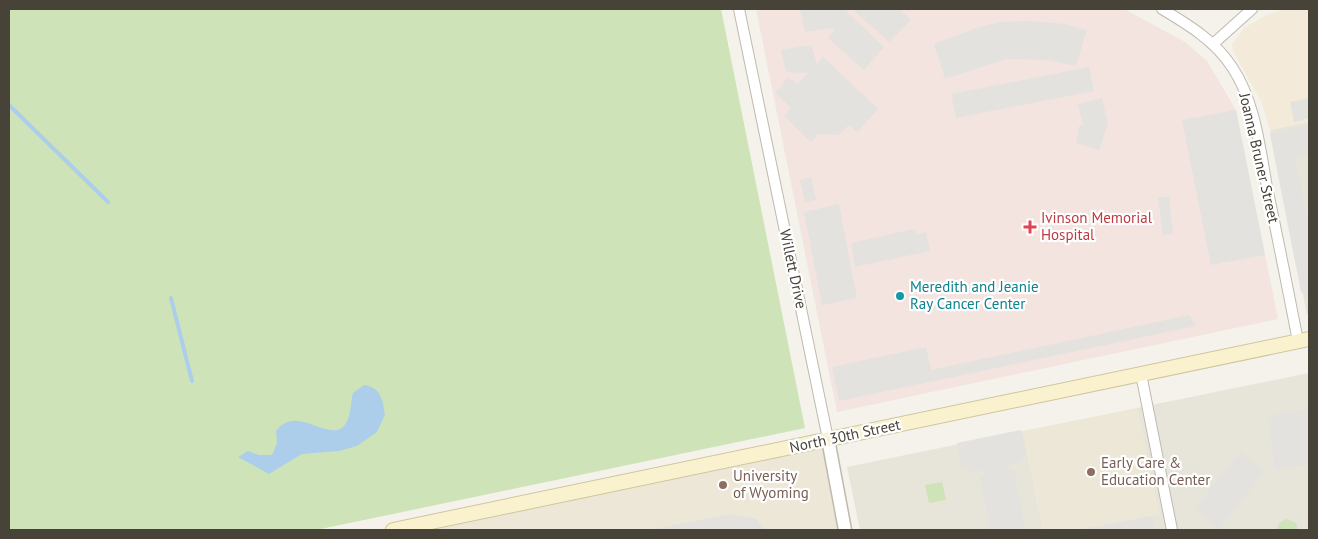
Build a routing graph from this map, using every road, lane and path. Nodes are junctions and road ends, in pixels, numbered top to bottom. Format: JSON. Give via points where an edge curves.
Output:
{"nodes":[{"id":1,"x":739,"y":9,"type":"edge"},
{"id":2,"x":1162,"y":9,"type":"edge"},
{"id":3,"x":1252,"y":9,"type":"edge"},
{"id":4,"x":1213,"y":44,"type":"junction"},
{"id":5,"x":1303,"y":340,"type":"edge"},
{"id":6,"x":1142,"y":374,"type":"junction"},
{"id":7,"x":828,"y":439,"type":"junction"},
{"id":8,"x":392,"y":530,"type":"edge"},
{"id":9,"x":845,"y":530,"type":"edge"},
{"id":10,"x":1172,"y":530,"type":"edge"}],
"edges":[{"from":1,"to":7,"type":"street","name":"Willett Drive"},
{"from":2,"to":4,"type":"street","name":"Joanna Bruner Street"},
{"from":3,"to":4,"type":"street"},
{"from":4,"to":5,"type":"street","name":"Joanna Bruner Street","via":[[1238,78],[1250,111]]},
{"from":5,"to":6,"type":"main road","name":"North 30th Street"},
{"from":6,"to":7,"type":"main road","name":"North 30th Street"},
{"from":6,"to":10,"type":"street"},
{"from":7,"to":8,"type":"main road","name":"North 30th Street"},
{"from":7,"to":9,"type":"street","name":"Willett Drive"}]}
